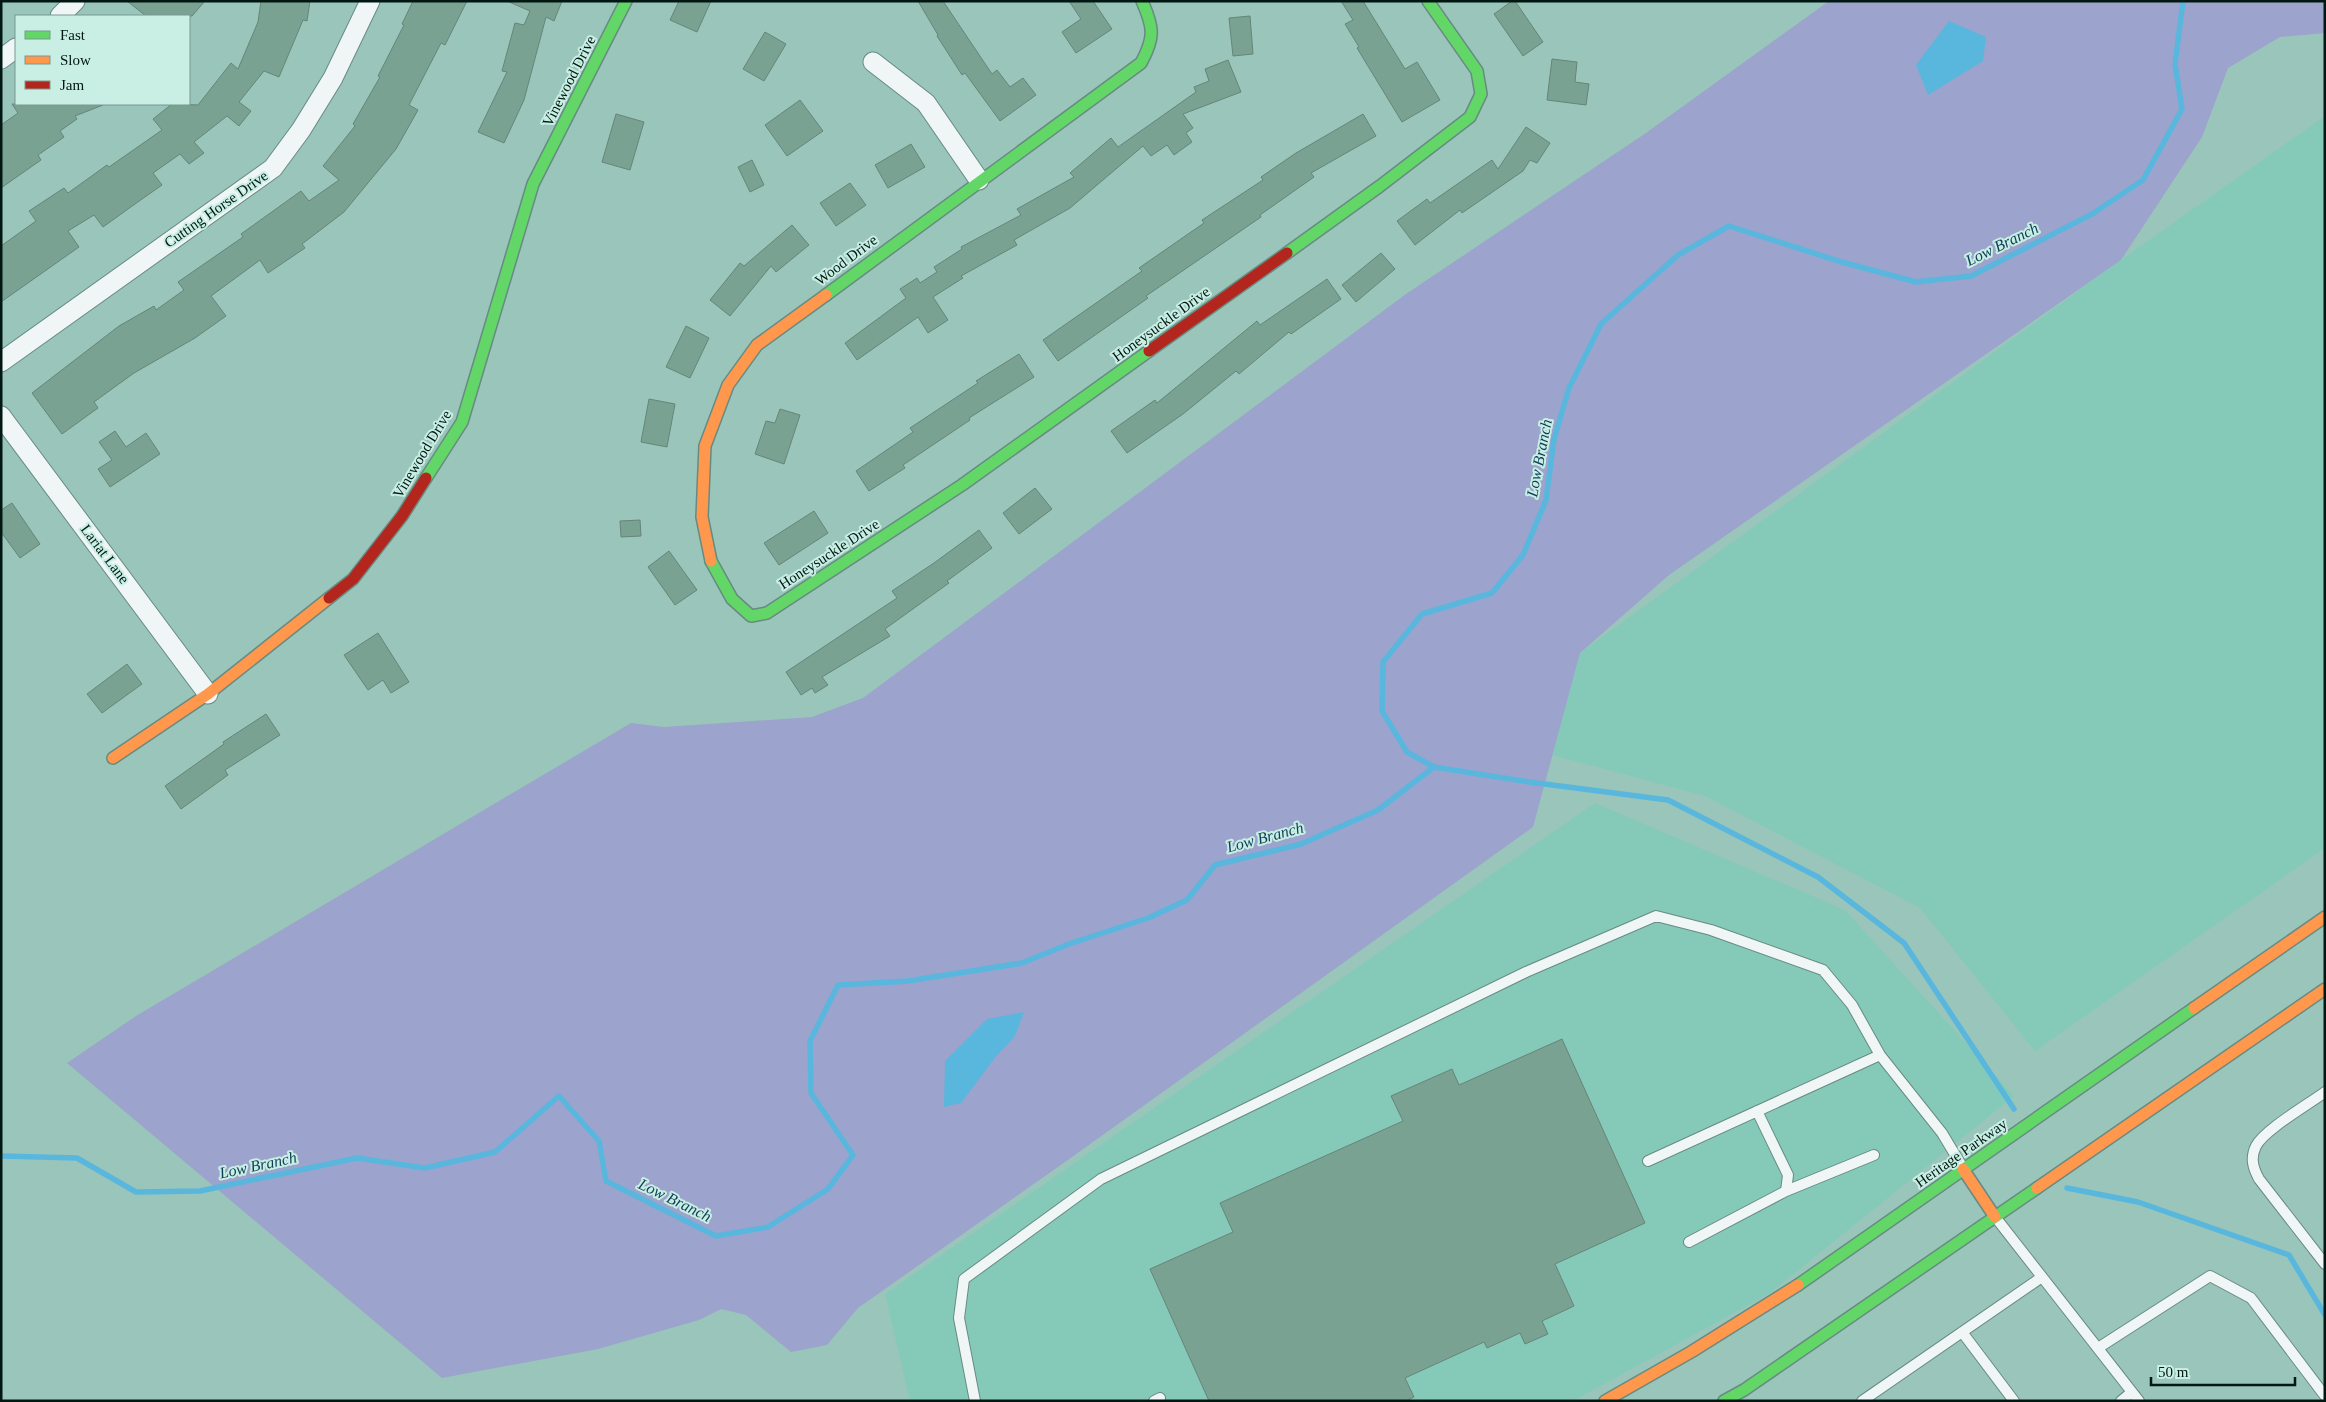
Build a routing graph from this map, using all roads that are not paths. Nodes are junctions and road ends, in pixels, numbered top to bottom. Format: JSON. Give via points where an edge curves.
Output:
{"nodes":[{"id":1,"x":75,"y":1,"type":"edge"},
{"id":2,"x":370,"y":1,"type":"edge"},
{"id":3,"x":626,"y":1,"type":"edge"},
{"id":4,"x":1142,"y":1,"type":"edge"},
{"id":5,"x":1428,"y":1,"type":"edge"},
{"id":6,"x":61,"y":15,"type":"edge"},
{"id":7,"x":15,"y":49,"type":"edge"},
{"id":8,"x":1,"y":59,"type":"edge"},
{"id":9,"x":873,"y":62,"type":"dead end"},
{"id":10,"x":980,"y":180,"type":"junction"},
{"id":11,"x":1,"y":362,"type":"edge"},
{"id":12,"x":1,"y":416,"type":"edge"},
{"id":13,"x":751,"y":616,"type":"joint"},
{"id":14,"x":208,"y":694,"type":"junction"},
{"id":15,"x":113,"y":758,"type":"dead end"},
{"id":16,"x":2325,"y":917,"type":"edge"},
{"id":17,"x":2325,"y":990,"type":"edge"},
{"id":18,"x":1880,"y":1055,"type":"junction"},
{"id":19,"x":2325,"y":1092,"type":"edge"},
{"id":20,"x":1757,"y":1111,"type":"junction"},
{"id":21,"x":1874,"y":1155,"type":"dead end"},
{"id":22,"x":1648,"y":1161,"type":"dead end"},
{"id":23,"x":1963,"y":1169,"type":"junction"},
{"id":24,"x":1786,"y":1191,"type":"junction"},
{"id":25,"x":1995,"y":1217,"type":"junction"},
{"id":26,"x":1689,"y":1242,"type":"dead end"},
{"id":27,"x":2325,"y":1264,"type":"edge"},
{"id":28,"x":2042,"y":1276,"type":"junction"},
{"id":29,"x":1962,"y":1332,"type":"junction"},
{"id":30,"x":2098,"y":1348,"type":"junction"},
{"id":31,"x":2132,"y":1392,"type":"junction"},
{"id":32,"x":2325,"y":1396,"type":"edge"},
{"id":33,"x":975,"y":1401,"type":"edge"},
{"id":34,"x":1605,"y":1401,"type":"edge"},
{"id":35,"x":1724,"y":1401,"type":"edge"},
{"id":36,"x":1862,"y":1401,"type":"edge"},
{"id":37,"x":2014,"y":1401,"type":"edge"},
{"id":38,"x":2121,"y":1401,"type":"edge"},
{"id":39,"x":2139,"y":1401,"type":"edge"}],
"edges":[{"from":1,"to":6,"type":"street"},
{"from":2,"to":11,"type":"street","name":"Cutting Horse Drive","via":[[333,78],[273,168]]},
{"from":3,"to":14,"type":"street","name":"Vinewood Drive","via":[[533,184],[462,422],[402,516],[353,579]]},
{"from":4,"to":10,"type":"street","name":"Wood Drive","via":[[1152,24],[1152,44],[1141,63]]},
{"from":5,"to":13,"type":"street","name":"Honeysuckle Drive","via":[[1477,71],[1481,94],[1470,117],[1407,166],[962,485],[767,614]]},
{"from":7,"to":8,"type":"street"},
{"from":9,"to":10,"type":"street","via":[[926,103]]},
{"from":10,"to":13,"type":"street","name":"Wood Drive","via":[[757,345],[728,385],[705,446],[702,517],[710,560],[732,599]]},
{"from":12,"to":14,"type":"street","name":"Lariat Lane"},
{"from":14,"to":15,"type":"street","name":"Vinewood Drive"},
{"from":16,"to":23,"type":"street","name":"Heritage Parkway"},
{"from":17,"to":25,"type":"street"},
{"from":18,"to":20,"type":"lane"},
{"from":18,"to":23,"type":"lane","via":[[1942,1133]]},
{"from":18,"to":33,"type":"lane","via":[[1852,1005],[1823,970],[1711,930],[1656,916],[1526,972],[1101,1179],[964,1279],[959,1318]]},
{"from":19,"to":27,"type":"lane","via":[[2265,1135],[2256,1145],[2252,1159],[2259,1179]]},
{"from":20,"to":22,"type":"lane"},
{"from":20,"to":24,"type":"lane","via":[[1788,1175]]},
{"from":21,"to":24,"type":"lane"},
{"from":23,"to":25,"type":"street"},
{"from":23,"to":34,"type":"street","name":"Heritage Parkway","via":[[1785,1294]]},
{"from":24,"to":26,"type":"lane"},
{"from":25,"to":28,"type":"lane"},
{"from":25,"to":35,"type":"street"},
{"from":28,"to":29,"type":"lane"},
{"from":28,"to":30,"type":"lane"},
{"from":29,"to":36,"type":"lane"},
{"from":29,"to":37,"type":"lane"},
{"from":30,"to":31,"type":"lane"},
{"from":30,"to":32,"type":"lane","via":[[2210,1276],[2252,1298]]},
{"from":31,"to":38,"type":"lane"},
{"from":31,"to":39,"type":"lane"}]}
